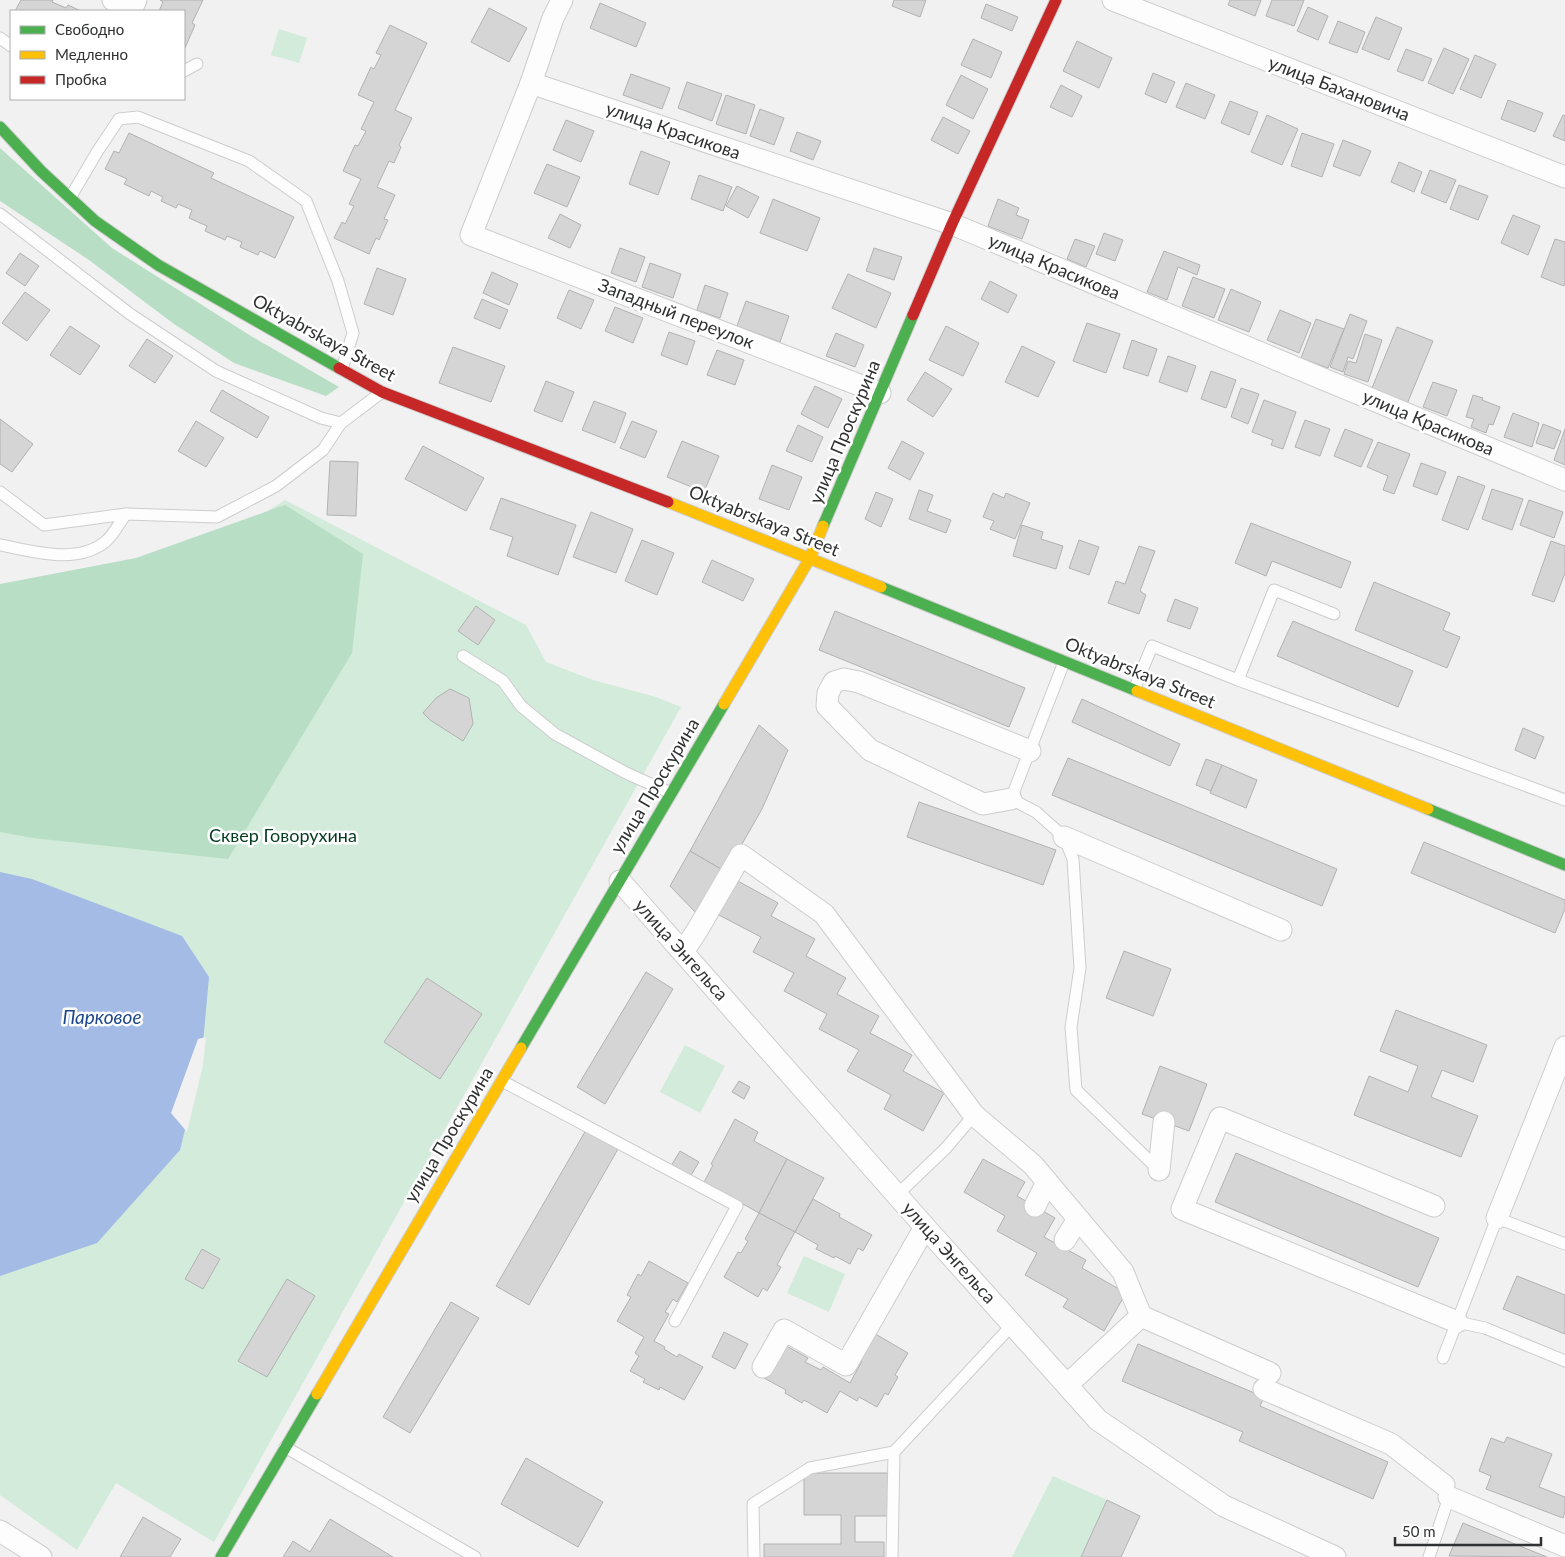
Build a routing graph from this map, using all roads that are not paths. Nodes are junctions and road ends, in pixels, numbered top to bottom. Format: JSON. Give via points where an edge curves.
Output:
{"nodes":[{"id":1,"x":113,"y":0,"type":"edge"},
{"id":2,"x":136,"y":0,"type":"edge"},
{"id":3,"x":562,"y":0,"type":"edge"},
{"id":4,"x":1056,"y":0,"type":"edge"},
{"id":5,"x":1113,"y":0,"type":"edge"},
{"id":6,"x":197,"y":64,"type":"dead end"},
{"id":7,"x":185,"y":71,"type":"edge"},
{"id":8,"x":531,"y":83,"type":"junction"},
{"id":9,"x":0,"y":127,"type":"edge"},
{"id":10,"x":1565,"y":178,"type":"edge"},
{"id":11,"x":70,"y":198,"type":"junction"},
{"id":12,"x":0,"y":214,"type":"edge"},
{"id":13,"x":952,"y":224,"type":"junction"},
{"id":14,"x":342,"y":370,"type":"junction"},
{"id":15,"x":382,"y":392,"type":"junction"},
{"id":16,"x":880,"y":393,"type":"junction"},
{"id":17,"x":341,"y":423,"type":"junction"},
{"id":18,"x":1565,"y":480,"type":"edge"},
{"id":19,"x":0,"y":492,"type":"edge"},
{"id":20,"x":126,"y":514,"type":"junction"},
{"id":21,"x":0,"y":545,"type":"edge"},
{"id":22,"x":810,"y":558,"type":"junction"},
{"id":23,"x":1334,"y":614,"type":"dead end"},
{"id":24,"x":463,"y":656,"type":"dead end"},
{"id":25,"x":1064,"y":661,"type":"junction"},
{"id":26,"x":1238,"y":680,"type":"junction"},
{"id":27,"x":1134,"y":690,"type":"junction"},
{"id":28,"x":1030,"y":751,"type":"junction"},
{"id":29,"x":671,"y":794,"type":"junction"},
{"id":30,"x":1011,"y":799,"type":"junction"},
{"id":31,"x":1565,"y":800,"type":"edge"},
{"id":32,"x":1072,"y":836,"type":"junction"},
{"id":33,"x":1565,"y":865,"type":"edge"},
{"id":34,"x":620,"y":881,"type":"junction"},
{"id":35,"x":1276,"y":923,"type":"dead end"},
{"id":36,"x":683,"y":952,"type":"junction"},
{"id":37,"x":1565,"y":1047,"type":"edge"},
{"id":38,"x":502,"y":1081,"type":"junction"},
{"id":39,"x":974,"y":1115,"type":"junction"},
{"id":40,"x":1164,"y":1122,"type":"dead end"},
{"id":41,"x":1159,"y":1170,"type":"joint"},
{"id":42,"x":1046,"y":1182,"type":"junction"},
{"id":43,"x":897,"y":1195,"type":"junction"},
{"id":44,"x":1035,"y":1206,"type":"dead end"},
{"id":45,"x":1434,"y":1206,"type":"dead end"},
{"id":46,"x":1078,"y":1218,"type":"junction"},
{"id":47,"x":1497,"y":1218,"type":"junction"},
{"id":48,"x":925,"y":1227,"type":"junction"},
{"id":49,"x":1065,"y":1240,"type":"dead end"},
{"id":50,"x":1565,"y":1244,"type":"edge"},
{"id":51,"x":1141,"y":1316,"type":"junction"},
{"id":52,"x":675,"y":1322,"type":"dead end"},
{"id":53,"x":1457,"y":1322,"type":"junction"},
{"id":54,"x":1013,"y":1324,"type":"junction"},
{"id":55,"x":1443,"y":1358,"type":"dead end"},
{"id":56,"x":1565,"y":1362,"type":"edge"},
{"id":57,"x":763,"y":1368,"type":"dead end"},
{"id":58,"x":1067,"y":1385,"type":"junction"},
{"id":59,"x":286,"y":1447,"type":"junction"},
{"id":60,"x":894,"y":1452,"type":"junction"},
{"id":61,"x":1446,"y":1491,"type":"junction"},
{"id":62,"x":0,"y":1531,"type":"edge"},
{"id":63,"x":1565,"y":1546,"type":"edge"},
{"id":64,"x":41,"y":1557,"type":"edge"},
{"id":65,"x":221,"y":1557,"type":"edge"},
{"id":66,"x":475,"y":1557,"type":"edge"},
{"id":67,"x":754,"y":1557,"type":"edge"},
{"id":68,"x":892,"y":1557,"type":"edge"},
{"id":69,"x":1335,"y":1557,"type":"edge"},
{"id":70,"x":1429,"y":1557,"type":"edge"}],
"edges":[{"from":1,"to":2,"type":"street","via":[[132,8]]},
{"from":3,"to":8,"type":"street"},
{"from":4,"to":13,"type":"street","name":"улица Проскурина"},
{"from":5,"to":10,"type":"street","name":"улица Бахановича"},
{"from":6,"to":7,"type":"lane"},
{"from":8,"to":13,"type":"street","name":"улица Красикова"},
{"from":8,"to":16,"type":"street","name":"Западный переулок","via":[[471,235]]},
{"from":9,"to":11,"type":"street","name":"Oktyabrskaya Street"},
{"from":11,"to":14,"type":"street","name":"Oktyabrskaya Street","via":[[95,221],[158,265]]},
{"from":11,"to":14,"type":"lane","via":[[119,120],[138,117],[249,161],[306,201],[338,281],[353,333]]},
{"from":12,"to":17,"type":"lane","via":[[130,314],[216,371],[321,418]]},
{"from":13,"to":16,"type":"street","name":"улица Проскурина"},
{"from":13,"to":18,"type":"street","name":"улица Красикова"},
{"from":14,"to":15,"type":"street","name":"Oktyabrskaya Street"},
{"from":15,"to":17,"type":"lane"},
{"from":15,"to":22,"type":"street","name":"Oktyabrskaya Street"},
{"from":16,"to":22,"type":"street","name":"улица Проскурина"},
{"from":17,"to":20,"type":"lane","via":[[323,450],[276,486],[217,517]]},
{"from":19,"to":20,"type":"lane","via":[[44,525]]},
{"from":20,"to":21,"type":"lane","via":[[106,541],[92,551],[70,555]]},
{"from":22,"to":25,"type":"street","name":"Oktyabrskaya Street"},
{"from":22,"to":29,"type":"street","name":"улица Проскурина"},
{"from":23,"to":26,"type":"lane","via":[[1274,590]]},
{"from":24,"to":29,"type":"lane","via":[[503,681],[521,706],[555,734]]},
{"from":25,"to":27,"type":"street","name":"Oktyabrskaya Street"},
{"from":25,"to":28,"type":"lane"},
{"from":26,"to":27,"type":"lane","via":[[1152,646]]},
{"from":26,"to":31,"type":"lane"},
{"from":27,"to":33,"type":"street","name":"Oktyabrskaya Street"},
{"from":28,"to":30,"type":"lane"},
{"from":28,"to":30,"type":"street","via":[[859,682],[844,679],[834,682],[828,694],[827,706],[870,750],[983,804]]},
{"from":29,"to":34,"type":"street","name":"улица Проскурина"},
{"from":30,"to":32,"type":"lane"},
{"from":32,"to":35,"type":"street"},
{"from":32,"to":41,"type":"lane","via":[[1080,968],[1071,1027],[1076,1090]]},
{"from":34,"to":36,"type":"street","name":"улица Энгельса"},
{"from":34,"to":38,"type":"street","name":"улица Проскурина"},
{"from":36,"to":39,"type":"street","via":[[741,855],[824,914]]},
{"from":36,"to":43,"type":"street","name":"улица Энгельса"},
{"from":37,"to":47,"type":"street"},
{"from":38,"to":52,"type":"lane","via":[[737,1206]]},
{"from":38,"to":59,"type":"street","name":"улица Проскурина"},
{"from":39,"to":42,"type":"street","via":[[1015,1161],[1033,1165]]},
{"from":39,"to":43,"type":"lane","via":[[946,1148]]},
{"from":40,"to":41,"type":"street"},
{"from":42,"to":44,"type":"street"},
{"from":42,"to":46,"type":"street"},
{"from":43,"to":48,"type":"street","name":"улица Энгельса"},
{"from":45,"to":53,"type":"street","via":[[1220,1118],[1182,1208]]},
{"from":46,"to":49,"type":"street"},
{"from":46,"to":51,"type":"street","via":[[1108,1268],[1123,1272]]},
{"from":47,"to":50,"type":"lane"},
{"from":47,"to":53,"type":"lane"},
{"from":48,"to":54,"type":"street","name":"улица Энгельса"},
{"from":48,"to":57,"type":"street","via":[[846,1364],[784,1330]]},
{"from":51,"to":58,"type":"street"},
{"from":51,"to":61,"type":"street","via":[[1391,1444]]},
{"from":53,"to":55,"type":"lane"},
{"from":53,"to":56,"type":"lane","via":[[1485,1328]]},
{"from":54,"to":58,"type":"street","name":"улица Энгельса"},
{"from":54,"to":60,"type":"lane"},
{"from":58,"to":69,"type":"street","name":"улица Энгельса","via":[[1098,1420],[1224,1506]]},
{"from":59,"to":65,"type":"street","name":"улица Проскурина"},
{"from":59,"to":66,"type":"lane"},
{"from":60,"to":67,"type":"lane","via":[[810,1468],[753,1504]]},
{"from":60,"to":68,"type":"lane"},
{"from":61,"to":63,"type":"street"},
{"from":61,"to":70,"type":"lane"},
{"from":62,"to":64,"type":"street"}]}
